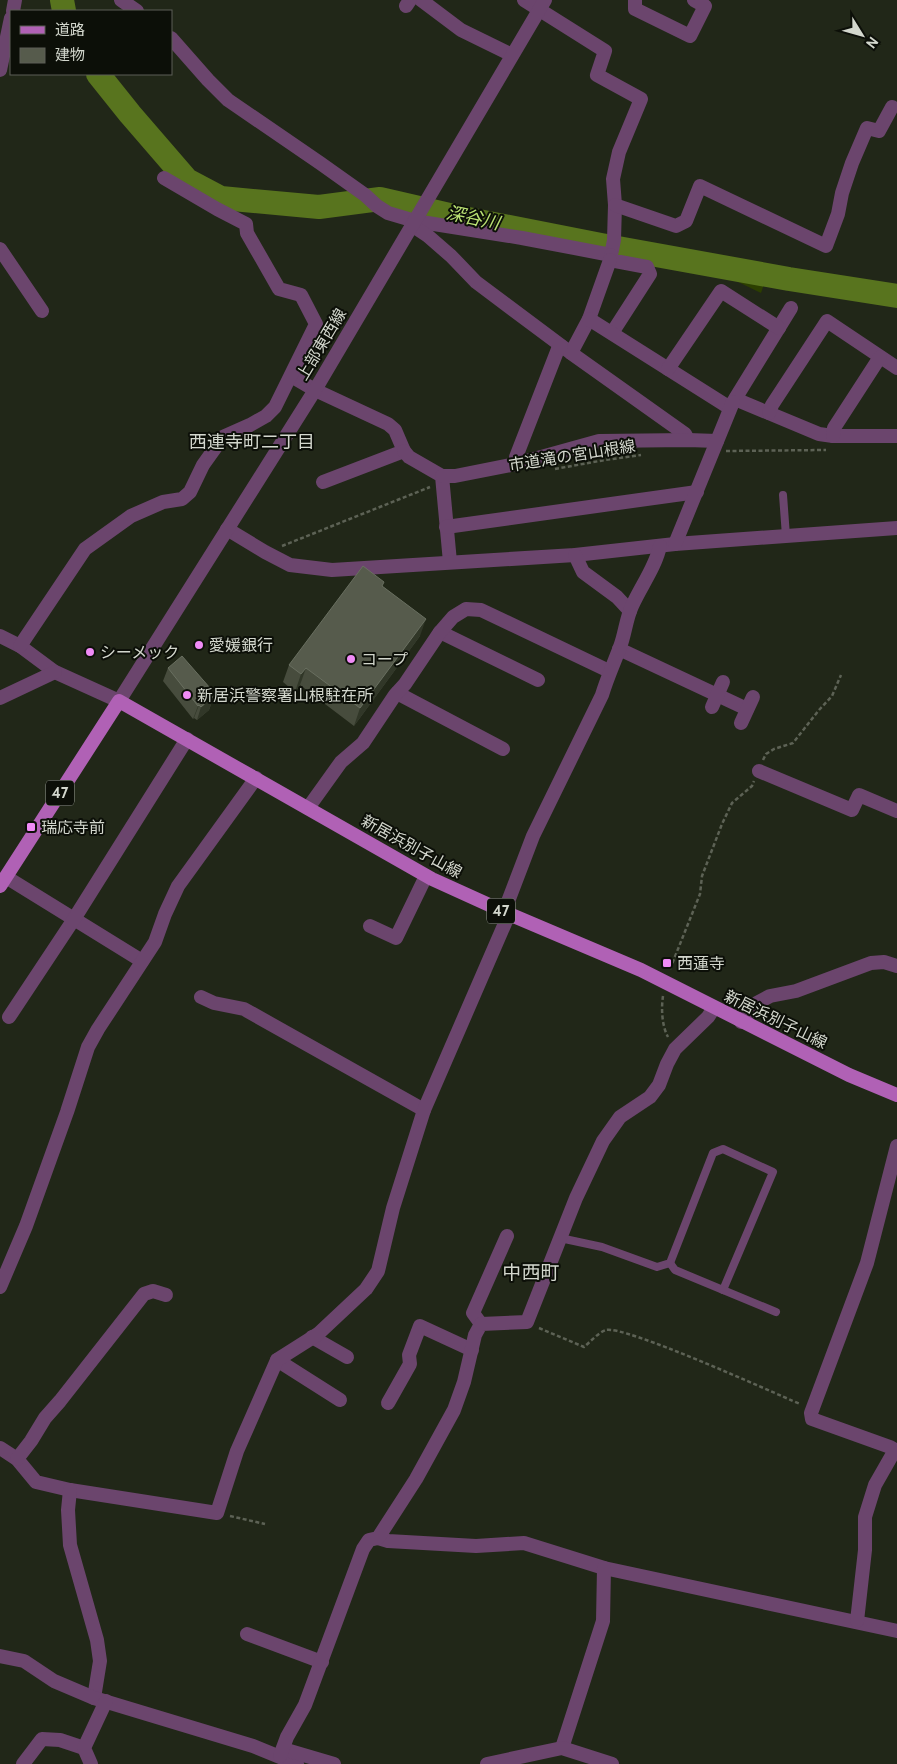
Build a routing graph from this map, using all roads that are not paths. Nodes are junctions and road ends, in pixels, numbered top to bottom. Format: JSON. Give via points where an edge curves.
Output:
{"nodes":[{"id":1,"x":121,"y":0,"type":"edge"},
{"id":2,"x":420,"y":0,"type":"edge"},
{"id":3,"x":524,"y":0,"type":"edge"},
{"id":4,"x":635,"y":0,"type":"edge"},
{"id":5,"x":694,"y":0,"type":"edge"},
{"id":6,"x":542,"y":5,"type":"edge"},
{"id":7,"x":136,"y":10,"type":"edge"},
{"id":8,"x":10,"y":23,"type":"edge"},
{"id":9,"x":172,"y":39,"type":"edge"},
{"id":10,"x":512,"y":55,"type":"junction"},
{"id":11,"x":0,"y":70,"type":"edge"},
{"id":12,"x":892,"y":107,"type":"dead end"},
{"id":13,"x":164,"y":178,"type":"dead end"},
{"id":14,"x":615,"y":205,"type":"junction"},
{"id":15,"x":415,"y":222,"type":"junction"},
{"id":16,"x":0,"y":249,"type":"edge"},
{"id":17,"x":612,"y":252,"type":"junction"},
{"id":18,"x":791,"y":308,"type":"dead end"},
{"id":19,"x":42,"y":311,"type":"dead end"},
{"id":20,"x":589,"y":319,"type":"junction"},
{"id":21,"x":779,"y":328,"type":"junction"},
{"id":22,"x":612,"y":333,"type":"junction"},
{"id":23,"x":566,"y":349,"type":"junction"},
{"id":24,"x":880,"y":357,"type":"junction"},
{"id":25,"x":897,"y":368,"type":"edge"},
{"id":26,"x":668,"y":369,"type":"junction"},
{"id":27,"x":291,"y":376,"type":"junction"},
{"id":28,"x":315,"y":390,"type":"junction"},
{"id":29,"x":732,"y":404,"type":"junction"},
{"id":30,"x":769,"y":413,"type":"junction"},
{"id":31,"x":897,"y":436,"type":"edge"},
{"id":32,"x":688,"y":440,"type":"junction"},
{"id":33,"x":831,"y":443,"type":"junction"},
{"id":34,"x":716,"y":446,"type":"junction"},
{"id":35,"x":404,"y":451,"type":"junction"},
{"id":36,"x":516,"y":464,"type":"junction"},
{"id":37,"x":323,"y":482,"type":"dead end"},
{"id":38,"x":442,"y":482,"type":"junction"},
{"id":39,"x":697,"y":492,"type":"junction"},
{"id":40,"x":783,"y":495,"type":"dead end"},
{"id":41,"x":446,"y":526,"type":"junction"},
{"id":42,"x":897,"y":528,"type":"edge"},
{"id":43,"x":227,"y":529,"type":"junction"},
{"id":44,"x":786,"y":536,"type":"junction"},
{"id":45,"x":675,"y":544,"type":"junction"},
{"id":46,"x":660,"y":546,"type":"junction"},
{"id":47,"x":575,"y":554,"type":"junction"},
{"id":48,"x":450,"y":562,"type":"junction"},
{"id":49,"x":630,"y":612,"type":"junction"},
{"id":50,"x":440,"y":632,"type":"junction"},
{"id":51,"x":0,"y":636,"type":"edge"},
{"id":52,"x":20,"y":646,"type":"junction"},
{"id":53,"x":619,"y":649,"type":"junction"},
{"id":54,"x":609,"y":671,"type":"junction"},
{"id":55,"x":56,"y":672,"type":"junction"},
{"id":56,"x":538,"y":680,"type":"dead end"},
{"id":57,"x":723,"y":682,"type":"dead end"},
{"id":58,"x":398,"y":693,"type":"junction"},
{"id":59,"x":0,"y":698,"type":"edge"},
{"id":60,"x":119,"y":701,"type":"junction"},
{"id":61,"x":715,"y":702,"type":"junction"},
{"id":62,"x":741,"y":723,"type":"dead end"},
{"id":63,"x":188,"y":739,"type":"junction"},
{"id":64,"x":503,"y":749,"type":"dead end"},
{"id":65,"x":759,"y":771,"type":"road end"},
{"id":66,"x":256,"y":778,"type":"junction"},
{"id":67,"x":308,"y":808,"type":"junction"},
{"id":68,"x":897,"y":811,"type":"edge"},
{"id":69,"x":426,"y":876,"type":"junction"},
{"id":70,"x":3,"y":882,"type":"edge"},
{"id":71,"x":506,"y":913,"type":"junction"},
{"id":72,"x":74,"y":919,"type":"junction"},
{"id":73,"x":370,"y":926,"type":"dead end"},
{"id":74,"x":142,"y":961,"type":"junction"},
{"id":75,"x":897,"y":966,"type":"edge"},
{"id":76,"x":201,"y":997,"type":"dead end"},
{"id":77,"x":714,"y":1008,"type":"junction"},
{"id":78,"x":9,"y":1017,"type":"dead end"},
{"id":79,"x":741,"y":1022,"type":"junction"},
{"id":80,"x":897,"y":1094,"type":"edge"},
{"id":81,"x":424,"y":1110,"type":"junction"},
{"id":82,"x":897,"y":1146,"type":"edge"},
{"id":83,"x":507,"y":1236,"type":"dead end"},
{"id":84,"x":560,"y":1238,"type":"junction"},
{"id":85,"x":670,"y":1263,"type":"junction"},
{"id":86,"x":0,"y":1286,"type":"edge"},
{"id":87,"x":723,"y":1290,"type":"junction"},
{"id":88,"x":166,"y":1294,"type":"dead end"},
{"id":89,"x":776,"y":1312,"type":"dead end"},
{"id":90,"x":481,"y":1324,"type":"junction"},
{"id":91,"x":312,"y":1337,"type":"junction"},
{"id":92,"x":472,"y":1350,"type":"junction"},
{"id":93,"x":347,"y":1357,"type":"dead end"},
{"id":94,"x":277,"y":1360,"type":"junction"},
{"id":95,"x":340,"y":1400,"type":"dead end"},
{"id":96,"x":388,"y":1403,"type":"dead end"},
{"id":97,"x":0,"y":1448,"type":"edge"},
{"id":98,"x":16,"y":1458,"type":"junction"},
{"id":99,"x":70,"y":1490,"type":"junction"},
{"id":100,"x":378,"y":1538,"type":"junction"},
{"id":101,"x":604,"y":1568,"type":"junction"},
{"id":102,"x":857,"y":1622,"type":"junction"},
{"id":103,"x":897,"y":1630,"type":"edge"},
{"id":104,"x":247,"y":1634,"type":"dead end"},
{"id":105,"x":0,"y":1656,"type":"edge"},
{"id":106,"x":322,"y":1662,"type":"junction"},
{"id":107,"x":100,"y":1700,"type":"junction"},
{"id":108,"x":84,"y":1748,"type":"junction"},
{"id":109,"x":562,"y":1748,"type":"junction"},
{"id":110,"x":281,"y":1752,"type":"junction"},
{"id":111,"x":23,"y":1764,"type":"edge"},
{"id":112,"x":91,"y":1764,"type":"edge"},
{"id":113,"x":297,"y":1764,"type":"edge"},
{"id":114,"x":334,"y":1764,"type":"edge"},
{"id":115,"x":487,"y":1764,"type":"edge"},
{"id":116,"x":612,"y":1764,"type":"edge"}],
"edges":[{"from":1,"to":7,"type":"street"},
{"from":2,"to":10,"type":"street","via":[[461,30]]},
{"from":3,"to":6,"type":"street"},
{"from":4,"to":5,"type":"street","via":[[635,9],[690,36],[705,6]]},
{"from":6,"to":10,"type":"street","name":"上部東西線"},
{"from":6,"to":14,"type":"street","via":[[605,51],[597,76],[641,100],[619,152],[613,179]]},
{"from":8,"to":11,"type":"street"},
{"from":9,"to":15,"type":"street","via":[[228,100],[377,206]]},
{"from":10,"to":15,"type":"street","name":"上部東西線"},
{"from":12,"to":14,"type":"street","via":[[879,131],[867,128],[852,163],[826,246],[700,186],[686,221],[676,226]]},
{"from":13,"to":27,"type":"street","via":[[246,224],[247,233],[279,290],[301,296],[316,324]]},
{"from":14,"to":17,"type":"street"},
{"from":15,"to":17,"type":"street"},
{"from":15,"to":23,"type":"street","via":[[476,282]]},
{"from":15,"to":28,"type":"street","name":"上部東西線"},
{"from":16,"to":19,"type":"street"},
{"from":17,"to":20,"type":"street"},
{"from":17,"to":22,"type":"street","via":[[647,267],[650,274]]},
{"from":18,"to":21,"type":"street"},
{"from":20,"to":22,"type":"street"},
{"from":20,"to":23,"type":"street"},
{"from":21,"to":26,"type":"street","via":[[721,291]]},
{"from":21,"to":29,"type":"street"},
{"from":22,"to":26,"type":"street"},
{"from":23,"to":32,"type":"street","via":[[685,434]]},
{"from":23,"to":36,"type":"street","via":[[516,457]]},
{"from":24,"to":25,"type":"street"},
{"from":24,"to":30,"type":"street","via":[[827,322]]},
{"from":24,"to":33,"type":"street","via":[[834,428]]},
{"from":26,"to":29,"type":"street"},
{"from":27,"to":28,"type":"street"},
{"from":27,"to":52,"type":"street","via":[[275,407],[266,416],[223,437],[203,465],[190,492],[182,499],[162,502],[131,516],[85,549]]},
{"from":28,"to":35,"type":"street","via":[[388,424],[395,430]]},
{"from":28,"to":43,"type":"street","name":"上部東西線"},
{"from":29,"to":30,"type":"street"},
{"from":29,"to":34,"type":"street"},
{"from":30,"to":33,"type":"street","via":[[819,434]]},
{"from":31,"to":33,"type":"street"},
{"from":32,"to":34,"type":"street"},
{"from":32,"to":36,"type":"street","via":[[599,441]]},
{"from":34,"to":39,"type":"street"},
{"from":35,"to":37,"type":"street"},
{"from":35,"to":38,"type":"street"},
{"from":36,"to":38,"type":"street","via":[[455,476]]},
{"from":38,"to":41,"type":"street"},
{"from":39,"to":41,"type":"street"},
{"from":39,"to":45,"type":"street"},
{"from":40,"to":44,"type":"lane"},
{"from":41,"to":48,"type":"street"},
{"from":42,"to":44,"type":"street"},
{"from":43,"to":48,"type":"street","via":[[290,565],[332,570]]},
{"from":43,"to":60,"type":"street","name":"上部東西線"},
{"from":44,"to":45,"type":"street"},
{"from":45,"to":46,"type":"street"},
{"from":46,"to":47,"type":"street"},
{"from":46,"to":49,"type":"street","via":[[658,558],[640,587]]},
{"from":47,"to":48,"type":"street"},
{"from":47,"to":49,"type":"street","via":[[584,572],[617,597]]},
{"from":49,"to":53,"type":"street"},
{"from":50,"to":54,"type":"street","via":[[453,617],[466,610],[481,610]]},
{"from":50,"to":56,"type":"street"},
{"from":50,"to":58,"type":"street"},
{"from":51,"to":52,"type":"street"},
{"from":52,"to":55,"type":"street"},
{"from":53,"to":54,"type":"street"},
{"from":53,"to":61,"type":"street","via":[[677,668],[712,692]]},
{"from":54,"to":71,"type":"street","via":[[602,695],[533,836]]},
{"from":55,"to":59,"type":"street"},
{"from":55,"to":60,"type":"street"},
{"from":57,"to":61,"type":"street"},
{"from":58,"to":64,"type":"street"},
{"from":58,"to":67,"type":"street","via":[[363,743],[341,762]]},
{"from":60,"to":63,"type":"main road","name":"新居浜別子山線","number":"47"},
{"from":60,"to":70,"type":"main road","number":"47"},
{"from":61,"to":62,"type":"street","via":[[750,703]]},
{"from":63,"to":66,"type":"main road","name":"新居浜別子山線","number":"47"},
{"from":63,"to":72,"type":"street"},
{"from":65,"to":68,"type":"street","via":[[852,810],[859,795]]},
{"from":66,"to":67,"type":"main road","name":"新居浜別子山線","number":"47"},
{"from":66,"to":74,"type":"street","via":[[178,886],[155,942]]},
{"from":67,"to":69,"type":"main road","name":"新居浜別子山線","number":"47"},
{"from":69,"to":71,"type":"main road","name":"新居浜別子山線","number":"47"},
{"from":69,"to":73,"type":"street","via":[[396,938]]},
{"from":70,"to":72,"type":"street"},
{"from":71,"to":77,"type":"main road","name":"新居浜別子山線","number":"47","via":[[641,970]]},
{"from":71,"to":81,"type":"street"},
{"from":72,"to":74,"type":"street"},
{"from":72,"to":78,"type":"street"},
{"from":74,"to":86,"type":"street","via":[[88,1047],[26,1226]]},
{"from":75,"to":79,"type":"street","via":[[884,962],[870,963],[796,991],[770,996],[757,1003]]},
{"from":76,"to":81,"type":"street","via":[[244,1009]]},
{"from":77,"to":79,"type":"main road","name":"新居浜別子山線","number":"47"},
{"from":77,"to":84,"type":"street","via":[[708,1018],[675,1049],[650,1097],[620,1117],[603,1141]]},
{"from":79,"to":80,"type":"main road","name":"新居浜別子山線","number":"47","via":[[849,1075]]},
{"from":81,"to":91,"type":"street","via":[[393,1208],[378,1271],[366,1289]]},
{"from":82,"to":102,"type":"street","via":[[867,1262],[810,1413],[812,1419],[895,1450],[875,1485],[865,1517],[865,1550]]},
{"from":83,"to":90,"type":"street","via":[[473,1313]]},
{"from":84,"to":85,"type":"lane","via":[[602,1247],[657,1267]]},
{"from":84,"to":90,"type":"street","via":[[527,1322]]},
{"from":85,"to":87,"type":"lane","via":[[675,1270]]},
{"from":85,"to":87,"type":"lane","via":[[713,1153],[723,1149],[773,1172]]},
{"from":87,"to":89,"type":"lane"},
{"from":88,"to":98,"type":"street","via":[[153,1290],[144,1294]]},
{"from":90,"to":92,"type":"street"},
{"from":91,"to":93,"type":"street"},
{"from":91,"to":94,"type":"street"},
{"from":92,"to":96,"type":"street","via":[[420,1326],[409,1355],[410,1364]]},
{"from":92,"to":100,"type":"street","via":[[454,1410],[416,1479]]},
{"from":94,"to":95,"type":"street"},
{"from":94,"to":99,"type":"street","via":[[237,1451],[216,1513]]},
{"from":97,"to":98,"type":"street"},
{"from":98,"to":99,"type":"street","via":[[36,1482]]},
{"from":99,"to":107,"type":"street","via":[[70,1545],[97,1640]]},
{"from":100,"to":101,"type":"street","via":[[476,1546],[524,1543]]},
{"from":100,"to":106,"type":"street","via":[[369,1540],[363,1548]]},
{"from":101,"to":102,"type":"street"},
{"from":101,"to":109,"type":"street","via":[[603,1621]]},
{"from":102,"to":103,"type":"street"},
{"from":104,"to":106,"type":"street"},
{"from":105,"to":107,"type":"street","via":[[24,1661],[54,1681]]},
{"from":106,"to":110,"type":"street"},
{"from":107,"to":108,"type":"street"},
{"from":107,"to":110,"type":"street"},
{"from":108,"to":111,"type":"street","via":[[60,1740],[42,1739]]},
{"from":108,"to":112,"type":"street"},
{"from":109,"to":115,"type":"street"},
{"from":109,"to":116,"type":"street"},
{"from":110,"to":113,"type":"street"},
{"from":110,"to":114,"type":"street"}]}
